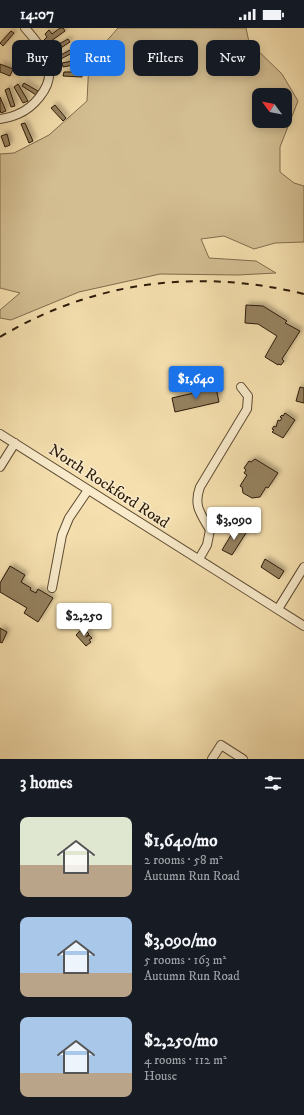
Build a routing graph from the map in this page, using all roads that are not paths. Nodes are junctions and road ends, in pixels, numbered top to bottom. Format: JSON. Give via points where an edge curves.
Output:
{"nodes":[{"id":1,"x":25,"y":28,"type":"edge"},
{"id":2,"x":0,"y":119,"type":"edge"},
{"id":3,"x":241,"y":387,"type":"dead end"},
{"id":4,"x":0,"y":434,"type":"edge"},
{"id":5,"x":15,"y":443,"type":"junction"},
{"id":6,"x":0,"y":467,"type":"edge"},
{"id":7,"x":88,"y":490,"type":"junction"},
{"id":8,"x":199,"y":559,"type":"junction"},
{"id":9,"x":304,"y":567,"type":"edge"},
{"id":10,"x":52,"y":588,"type":"dead end"},
{"id":11,"x":278,"y":609,"type":"junction"},
{"id":12,"x":304,"y":626,"type":"edge"},
{"id":13,"x":212,"y":759,"type":"edge"},
{"id":14,"x":243,"y":759,"type":"edge"}],
"edges":[{"from":1,"to":2,"type":"street","via":[[46,60],[49,77],[36,101],[20,114]]},
{"from":3,"to":8,"type":"street","via":[[248,396],[247,409],[196,496],[197,505],[210,530],[207,545]]},
{"from":4,"to":5,"type":"street","name":"North Rockford Road"},
{"from":5,"to":6,"type":"street"},
{"from":5,"to":7,"type":"street","name":"North Rockford Road"},
{"from":7,"to":8,"type":"street","name":"North Rockford Road"},
{"from":7,"to":10,"type":"street","via":[[69,518],[62,535]]},
{"from":8,"to":11,"type":"street","name":"North Rockford Road"},
{"from":9,"to":11,"type":"street"},
{"from":11,"to":12,"type":"street","name":"North Rockford Road"},
{"from":13,"to":14,"type":"street","via":[[221,745]]}]}
